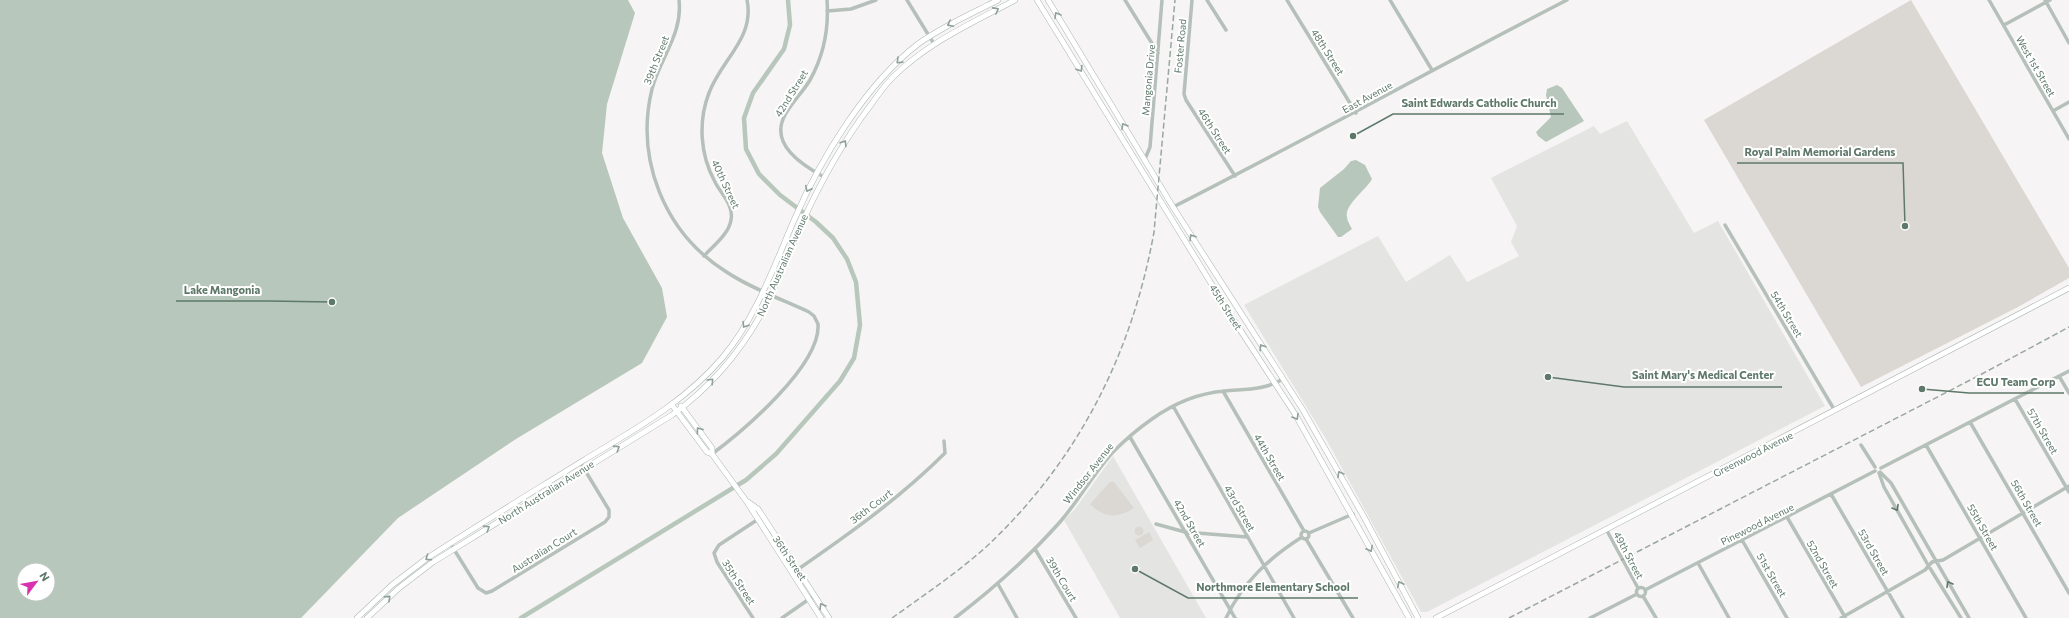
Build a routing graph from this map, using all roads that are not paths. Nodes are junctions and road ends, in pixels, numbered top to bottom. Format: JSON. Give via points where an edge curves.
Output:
{"nodes":[{"id":1,"x":679,"y":0,"type":"edge"},
{"id":2,"x":747,"y":0,"type":"edge"},
{"id":3,"x":827,"y":0,"type":"edge"},
{"id":4,"x":876,"y":0,"type":"edge"},
{"id":5,"x":907,"y":0,"type":"edge"},
{"id":6,"x":998,"y":0,"type":"edge"},
{"id":7,"x":1014,"y":0,"type":"edge"},
{"id":8,"x":1037,"y":0,"type":"edge"},
{"id":9,"x":1048,"y":0,"type":"edge"},
{"id":10,"x":1125,"y":0,"type":"edge"},
{"id":11,"x":1162,"y":0,"type":"edge"},
{"id":12,"x":1192,"y":0,"type":"edge"},
{"id":13,"x":1207,"y":0,"type":"edge"},
{"id":14,"x":1287,"y":0,"type":"edge"},
{"id":15,"x":1390,"y":0,"type":"edge"},
{"id":16,"x":1567,"y":0,"type":"edge"},
{"id":17,"x":1990,"y":0,"type":"edge"},
{"id":18,"x":2047,"y":1,"type":"edge"},
{"id":19,"x":827,"y":10,"type":"junction"},
{"id":20,"x":2004,"y":25,"type":"junction"},
{"id":21,"x":1226,"y":30,"type":"dead end"},
{"id":22,"x":929,"y":36,"type":"junction"},
{"id":23,"x":2069,"y":43,"type":"edge"},
{"id":24,"x":934,"y":44,"type":"junction"},
{"id":25,"x":1158,"y":54,"type":"junction"},
{"id":26,"x":1432,"y":70,"type":"junction"},
{"id":27,"x":1184,"y":94,"type":"joint"},
{"id":28,"x":2069,"y":102,"type":"edge"},
{"id":29,"x":2053,"y":111,"type":"junction"},
{"id":30,"x":1356,"y":113,"type":"junction"},
{"id":31,"x":2069,"y":139,"type":"edge"},
{"id":32,"x":1144,"y":159,"type":"junction"},
{"id":33,"x":817,"y":173,"type":"junction"},
{"id":34,"x":1235,"y":176,"type":"junction"},
{"id":35,"x":824,"y":177,"type":"junction"},
{"id":36,"x":1173,"y":207,"type":"junction"},
{"id":37,"x":1725,"y":225,"type":"dead end"},
{"id":38,"x":704,"y":256,"type":"junction"},
{"id":39,"x":2069,"y":288,"type":"edge"},
{"id":40,"x":764,"y":291,"type":"junction"},
{"id":41,"x":771,"y":294,"type":"junction"},
{"id":42,"x":2069,"y":371,"type":"edge"},
{"id":43,"x":2060,"y":376,"type":"junction"},
{"id":44,"x":1283,"y":379,"type":"junction"},
{"id":45,"x":1276,"y":384,"type":"junction"},
{"id":46,"x":1223,"y":391,"type":"junction"},
{"id":47,"x":2069,"y":393,"type":"edge"},
{"id":48,"x":2015,"y":399,"type":"junction"},
{"id":49,"x":677,"y":401,"type":"junction"},
{"id":50,"x":672,"y":405,"type":"junction"},
{"id":51,"x":1173,"y":406,"type":"junction"},
{"id":52,"x":682,"y":407,"type":"junction"},
{"id":53,"x":677,"y":411,"type":"junction"},
{"id":54,"x":1835,"y":411,"type":"junction"},
{"id":55,"x":1970,"y":422,"type":"junction"},
{"id":56,"x":1130,"y":437,"type":"junction"},
{"id":57,"x":944,"y":441,"type":"dead end"},
{"id":58,"x":1862,"y":445,"type":"dead end"},
{"id":59,"x":1926,"y":445,"type":"junction"},
{"id":60,"x":712,"y":454,"type":"junction"},
{"id":61,"x":580,"y":462,"type":"junction"},
{"id":62,"x":584,"y":468,"type":"junction"},
{"id":63,"x":1878,"y":470,"type":"junction"},
{"id":64,"x":2068,"y":487,"type":"edge"},
{"id":65,"x":2069,"y":492,"type":"edge"},
{"id":66,"x":1831,"y":494,"type":"junction"},
{"id":67,"x":747,"y":502,"type":"junction"},
{"id":68,"x":2023,"y":513,"type":"junction"},
{"id":69,"x":1353,"y":514,"type":"junction"},
{"id":70,"x":763,"y":516,"type":"junction"},
{"id":71,"x":1787,"y":517,"type":"junction"},
{"id":72,"x":757,"y":519,"type":"junction"},
{"id":73,"x":1156,"y":524,"type":"dead end"},
{"id":74,"x":1606,"y":529,"type":"junction"},
{"id":75,"x":1186,"y":532,"type":"junction"},
{"id":76,"x":1304,"y":532,"type":"junction"},
{"id":77,"x":1309,"y":533,"type":"junction"},
{"id":78,"x":1247,"y":536,"type":"junction"},
{"id":79,"x":1302,"y":537,"type":"junction"},
{"id":80,"x":1980,"y":538,"type":"junction"},
{"id":81,"x":1306,"y":539,"type":"junction"},
{"id":82,"x":1742,"y":540,"type":"junction"},
{"id":83,"x":450,"y":543,"type":"junction"},
{"id":84,"x":454,"y":548,"type":"junction"},
{"id":85,"x":1035,"y":549,"type":"junction"},
{"id":86,"x":1937,"y":560,"type":"junction"},
{"id":87,"x":1942,"y":560,"type":"junction"},
{"id":88,"x":1698,"y":563,"type":"junction"},
{"id":89,"x":1264,"y":565,"type":"junction"},
{"id":90,"x":1940,"y":565,"type":"junction"},
{"id":91,"x":1927,"y":567,"type":"junction"},
{"id":92,"x":799,"y":569,"type":"junction"},
{"id":93,"x":1931,"y":570,"type":"junction"},
{"id":94,"x":793,"y":573,"type":"junction"},
{"id":95,"x":998,"y":584,"type":"junction"},
{"id":96,"x":1638,"y":588,"type":"junction"},
{"id":97,"x":1645,"y":590,"type":"junction"},
{"id":98,"x":1888,"y":591,"type":"junction"},
{"id":99,"x":2069,"y":593,"type":"edge"},
{"id":100,"x":1637,"y":594,"type":"junction"},
{"id":101,"x":815,"y":595,"type":"junction"},
{"id":102,"x":1643,"y":596,"type":"junction"},
{"id":103,"x":810,"y":598,"type":"junction"},
{"id":104,"x":1230,"y":609,"type":"junction"},
{"id":105,"x":1593,"y":617,"type":"edge"},
{"id":106,"x":1844,"y":617,"type":"edge"},
{"id":107,"x":357,"y":618,"type":"edge"},
{"id":108,"x":367,"y":618,"type":"edge"},
{"id":109,"x":753,"y":618,"type":"edge"},
{"id":110,"x":782,"y":618,"type":"edge"},
{"id":111,"x":821,"y":618,"type":"edge"},
{"id":112,"x":829,"y":618,"type":"edge"},
{"id":113,"x":956,"y":618,"type":"edge"},
{"id":114,"x":1017,"y":618,"type":"edge"},
{"id":115,"x":1076,"y":618,"type":"edge"},
{"id":116,"x":1226,"y":618,"type":"edge"},
{"id":117,"x":1235,"y":618,"type":"edge"},
{"id":118,"x":1294,"y":618,"type":"edge"},
{"id":119,"x":1353,"y":618,"type":"edge"},
{"id":120,"x":1409,"y":618,"type":"edge"},
{"id":121,"x":1418,"y":618,"type":"edge"},
{"id":122,"x":1436,"y":618,"type":"edge"},
{"id":123,"x":1656,"y":618,"type":"edge"},
{"id":124,"x":1729,"y":618,"type":"edge"},
{"id":125,"x":1787,"y":618,"type":"edge"},
{"id":126,"x":1903,"y":618,"type":"edge"},
{"id":127,"x":1961,"y":618,"type":"edge"},
{"id":128,"x":1968,"y":618,"type":"edge"},
{"id":129,"x":2026,"y":618,"type":"edge"}],
"edges":[{"from":1,"to":38,"type":"street","name":"39th Street","via":[[680,16],[676,31],[653,87],[647,142],[655,180],[664,204],[686,238]]},
{"from":2,"to":38,"type":"street","name":"40th Street","via":[[746,30],[713,83],[704,112],[702,132],[707,163],[729,204],[732,217],[728,229]]},
{"from":3,"to":19,"type":"street","name":"42nd Street"},
{"from":4,"to":19,"type":"street","via":[[851,9]]},
{"from":5,"to":22,"type":"street"},
{"from":6,"to":22,"type":"main road","name":"North Australian Avenue","one_way":true},
{"from":24,"to":7,"type":"main road","name":"North Australian Avenue","one_way":true},
{"from":8,"to":45,"type":"main road","name":"45th Street","one_way":true,"via":[[1229,313]]},
{"from":32,"to":9,"type":"main road","name":"45th Street","one_way":true},
{"from":10,"to":25,"type":"street"},
{"from":11,"to":25,"type":"street","name":"Mangonia Drive"},
{"from":12,"to":27,"type":"street","name":"Foster Road"},
{"from":13,"to":21,"type":"street"},
{"from":14,"to":30,"type":"street","name":"48th Street"},
{"from":15,"to":26,"type":"street"},
{"from":16,"to":26,"type":"street","name":"East Avenue"},
{"from":17,"to":20,"type":"street","name":"West 1st Street"},
{"from":18,"to":20,"type":"street"},
{"from":18,"to":23,"type":"street"},
{"from":19,"to":33,"type":"street","name":"42nd Street","via":[[826,35],[818,63],[810,80],[786,113],[781,127],[782,139],[789,152]]},
{"from":20,"to":29,"type":"street","name":"West 1st Street"},
{"from":22,"to":24,"type":"street"},
{"from":22,"to":33,"type":"main road","name":"North Australian Avenue","one_way":true,"via":[[900,59],[881,80],[840,134]]},
{"from":35,"to":24,"type":"main road","name":"North Australian Avenue","one_way":true,"via":[[855,126],[892,78]]},
{"from":25,"to":32,"type":"street","name":"Mangonia Drive","via":[[1150,147]]},
{"from":26,"to":30,"type":"street","name":"East Avenue"},
{"from":27,"to":34,"type":"street","name":"46th Street"},
{"from":28,"to":29,"type":"street"},
{"from":29,"to":31,"type":"street","name":"West 1st Street"},
{"from":30,"to":34,"type":"street","name":"East Avenue"},
{"from":32,"to":36,"type":"main road","name":"45th Street"},
{"from":33,"to":35,"type":"street","name":"42nd Street"},
{"from":33,"to":40,"type":"main road","name":"North Australian Avenue","one_way":true},
{"from":34,"to":36,"type":"street","name":"East Avenue"},
{"from":35,"to":41,"type":"main road","name":"North Australian Avenue"},
{"from":44,"to":36,"type":"main road","name":"45th Street","one_way":true},
{"from":37,"to":54,"type":"street","name":"54th Street"},
{"from":38,"to":40,"type":"street","name":"39th Street","via":[[726,272]]},
{"from":39,"to":54,"type":"main road","name":"Greenwood Avenue"},
{"from":40,"to":41,"type":"street"},
{"from":40,"to":49,"type":"main road","name":"North Australian Avenue","one_way":true,"via":[[747,323],[724,356]]},
{"from":52,"to":41,"type":"main road","name":"North Australian Avenue","one_way":true,"via":[[731,359],[751,331]]},
{"from":41,"to":60,"type":"street","via":[[814,316],[819,327],[816,340],[807,358],[774,400]]},
{"from":42,"to":43,"type":"street","name":"Pinewood Avenue"},
{"from":43,"to":47,"type":"street"},
{"from":43,"to":48,"type":"street","name":"Pinewood Avenue"},
{"from":44,"to":45,"type":"street","name":"Windsor Avenue"},
{"from":121,"to":44,"type":"main road","name":"45th Street","one_way":true,"via":[[1364,517]]},
{"from":45,"to":46,"type":"street","name":"Windsor Avenue","via":[[1264,388]]},
{"from":45,"to":69,"type":"main road","name":"45th Street","one_way":true},
{"from":46,"to":51,"type":"street","name":"Windsor Avenue","via":[[1197,396]]},
{"from":46,"to":76,"type":"street","name":"44th Street"},
{"from":48,"to":55,"type":"street","name":"Pinewood Avenue"},
{"from":48,"to":64,"type":"street","name":"57th Street"},
{"from":49,"to":50,"type":"main road","name":"North Australian Avenue"},
{"from":49,"to":52,"type":"main road","name":"36th Street"},
{"from":50,"to":53,"type":"main road","name":"36th Street"},
{"from":50,"to":61,"type":"main road","name":"North Australian Avenue"},
{"from":51,"to":56,"type":"street","name":"Windsor Avenue","via":[[1152,418]]},
{"from":51,"to":78,"type":"street","name":"43rd Street"},
{"from":52,"to":53,"type":"main road","name":"North Australian Avenue"},
{"from":60,"to":52,"type":"main road","name":"36th Street","one_way":true,"via":[[712,448]]},
{"from":53,"to":60,"type":"main road","name":"36th Street","via":[[707,452]]},
{"from":62,"to":53,"type":"main road","name":"North Australian Avenue","one_way":true},
{"from":54,"to":74,"type":"main road","name":"Greenwood Avenue"},
{"from":55,"to":59,"type":"street","name":"Pinewood Avenue"},
{"from":55,"to":68,"type":"street","name":"56th Street"},
{"from":56,"to":75,"type":"street","name":"42nd Street"},
{"from":56,"to":85,"type":"street","name":"Windsor Avenue","via":[[1113,452],[1072,507]]},
{"from":57,"to":92,"type":"street","name":"36th Court","via":[[945,452],[912,484]]},
{"from":58,"to":63,"type":"street"},
{"from":59,"to":63,"type":"street","name":"Pinewood Avenue"},
{"from":59,"to":80,"type":"street","name":"55th Street"},
{"from":60,"to":67,"type":"main road","name":"36th Street"},
{"from":61,"to":62,"type":"street","name":"Australian Court"},
{"from":61,"to":83,"type":"main road","name":"North Australian Avenue"},
{"from":84,"to":62,"type":"main road","name":"North Australian Avenue","one_way":true},
{"from":62,"to":84,"type":"street","name":"Australian Court","via":[[609,514],[605,522],[592,530],[490,592],[483,592],[478,588]]},
{"from":63,"to":66,"type":"street","name":"Pinewood Avenue"},
{"from":63,"to":86,"type":"street","via":[[1891,482]]},
{"from":63,"to":91,"type":"street","one_way":true,"via":[[1884,487]]},
{"from":64,"to":65,"type":"street","name":"57th Street"},
{"from":64,"to":68,"type":"street"},
{"from":66,"to":71,"type":"street","name":"Pinewood Avenue"},
{"from":66,"to":98,"type":"street","name":"53rd Street"},
{"from":67,"to":70,"type":"main road","name":"36th Street"},
{"from":67,"to":72,"type":"main road","name":"36th Street"},
{"from":68,"to":80,"type":"street"},
{"from":68,"to":99,"type":"street","name":"56th Street"},
{"from":69,"to":77,"type":"street"},
{"from":69,"to":120,"type":"main road","name":"45th Street","one_way":true},
{"from":70,"to":72,"type":"street"},
{"from":70,"to":92,"type":"main road","name":"36th Street"},
{"from":71,"to":82,"type":"street","name":"Pinewood Avenue"},
{"from":71,"to":106,"type":"street","name":"52nd Street"},
{"from":72,"to":94,"type":"main road","name":"36th Street"},
{"from":72,"to":109,"type":"street","name":"35th Street","via":[[719,545],[714,553],[717,562]]},
{"from":73,"to":75,"type":"street"},
{"from":74,"to":96,"type":"street","name":"49th Street"},
{"from":74,"to":122,"type":"main road","name":"Greenwood Avenue"},
{"from":75,"to":78,"type":"street"},
{"from":75,"to":104,"type":"street","name":"42nd Street"},
{"from":76,"to":77,"type":"street"},
{"from":76,"to":79,"type":"street"},
{"from":77,"to":81,"type":"street"},
{"from":78,"to":89,"type":"street","name":"43rd Street"},
{"from":79,"to":81,"type":"street"},
{"from":79,"to":89,"type":"street"},
{"from":80,"to":87,"type":"street"},
{"from":80,"to":129,"type":"street","name":"55th Street"},
{"from":81,"to":119,"type":"street"},
{"from":82,"to":88,"type":"street","name":"Pinewood Avenue"},
{"from":82,"to":125,"type":"street","name":"51st Street"},
{"from":83,"to":84,"type":"street","name":"Australian Court"},
{"from":83,"to":107,"type":"main road","name":"North Australian Avenue","one_way":true,"via":[[408,571]]},
{"from":108,"to":84,"type":"main road","name":"North Australian Avenue","one_way":true,"via":[[410,579]]},
{"from":85,"to":95,"type":"street","name":"Windsor Avenue"},
{"from":85,"to":115,"type":"street","name":"39th Court"},
{"from":86,"to":87,"type":"street"},
{"from":86,"to":90,"type":"street"},
{"from":86,"to":91,"type":"street"},
{"from":87,"to":90,"type":"street"},
{"from":88,"to":97,"type":"street","name":"Pinewood Avenue"},
{"from":88,"to":124,"type":"street"},
{"from":89,"to":104,"type":"street","via":[[1242,589]]},
{"from":89,"to":118,"type":"street","name":"43rd Street"},
{"from":90,"to":93,"type":"street"},
{"from":128,"to":90,"type":"street","one_way":true},
{"from":91,"to":93,"type":"street"},
{"from":91,"to":98,"type":"street"},
{"from":92,"to":94,"type":"street","name":"36th Court"},
{"from":92,"to":101,"type":"main road","name":"36th Street"},
{"from":93,"to":127,"type":"street"},
{"from":94,"to":103,"type":"main road","name":"36th Street"},
{"from":95,"to":113,"type":"street","name":"Windsor Avenue"},
{"from":95,"to":114,"type":"street"},
{"from":96,"to":97,"type":"street","via":[[1642,587]]},
{"from":96,"to":100,"type":"street"},
{"from":97,"to":102,"type":"street"},
{"from":98,"to":106,"type":"street"},
{"from":98,"to":126,"type":"street","name":"53rd Street"},
{"from":100,"to":102,"type":"street"},
{"from":100,"to":105,"type":"street"},
{"from":101,"to":103,"type":"street"},
{"from":112,"to":101,"type":"main road","name":"36th Street","one_way":true},
{"from":102,"to":123,"type":"street"},
{"from":103,"to":110,"type":"street"},
{"from":103,"to":111,"type":"main road","name":"36th Street"},
{"from":104,"to":116,"type":"street"},
{"from":104,"to":117,"type":"street","name":"42nd Street"}]}
